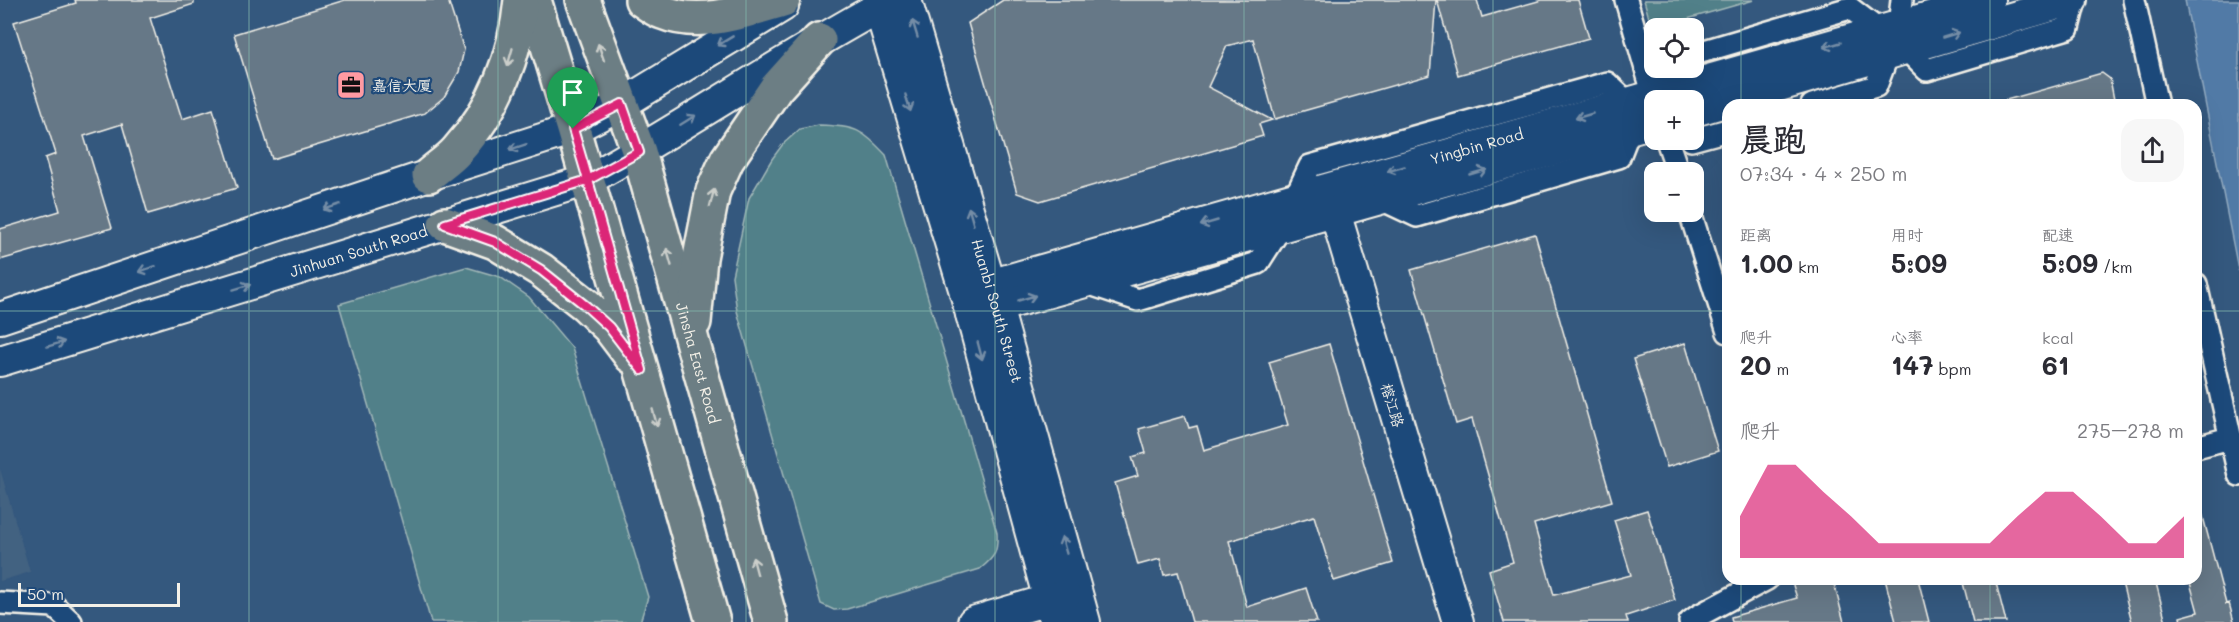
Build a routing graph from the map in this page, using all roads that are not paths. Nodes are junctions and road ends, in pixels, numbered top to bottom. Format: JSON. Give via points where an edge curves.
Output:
{"nodes":[{"id":1,"x":520,"y":0,"type":"edge"},
{"id":2,"x":534,"y":0,"type":"edge"},
{"id":3,"x":583,"y":0,"type":"edge"},
{"id":4,"x":642,"y":0,"type":"edge"},
{"id":5,"x":783,"y":0,"type":"edge"},
{"id":6,"x":793,"y":0,"type":"edge"},
{"id":7,"x":1626,"y":0,"type":"edge"},
{"id":8,"x":2073,"y":0,"type":"edge"},
{"id":9,"x":2134,"y":0,"type":"edge"},
{"id":10,"x":891,"y":2,"type":"edge"},
{"id":11,"x":1995,"y":10,"type":"edge"},
{"id":12,"x":1895,"y":32,"type":"edge"},
{"id":13,"x":2030,"y":39,"type":"junction"},
{"id":14,"x":819,"y":40,"type":"junction"},
{"id":15,"x":1704,"y":51,"type":"edge"},
{"id":16,"x":1647,"y":90,"type":"edge"},
{"id":17,"x":1692,"y":90,"type":"edge"},
{"id":18,"x":1644,"y":99,"type":"edge"},
{"id":19,"x":1725,"y":99,"type":"edge"},
{"id":20,"x":1833,"y":99,"type":"edge"},
{"id":21,"x":2156,"y":99,"type":"edge"},
{"id":22,"x":1722,"y":100,"type":"edge"},
{"id":23,"x":622,"y":104,"type":"junction"},
{"id":24,"x":1644,"y":104,"type":"edge"},
{"id":25,"x":1644,"y":104,"type":"edge"},
{"id":26,"x":1704,"y":107,"type":"edge"},
{"id":27,"x":573,"y":129,"type":"junction"},
{"id":28,"x":1722,"y":132,"type":"edge"},
{"id":29,"x":1704,"y":136,"type":"edge"},
{"id":30,"x":639,"y":152,"type":"junction"},
{"id":31,"x":429,"y":175,"type":"junction"},
{"id":32,"x":588,"y":180,"type":"junction"},
{"id":33,"x":1296,"y":198,"type":"junction"},
{"id":34,"x":1331,"y":200,"type":"junction"},
{"id":35,"x":1693,"y":222,"type":"edge"},
{"id":36,"x":445,"y":224,"type":"junction"},
{"id":37,"x":981,"y":299,"type":"junction"},
{"id":38,"x":2202,"y":311,"type":"edge"},
{"id":39,"x":1722,"y":313,"type":"edge"},
{"id":40,"x":0,"y":318,"type":"edge"},
{"id":41,"x":693,"y":339,"type":"junction"},
{"id":42,"x":0,"y":361,"type":"edge"},
{"id":43,"x":642,"y":370,"type":"junction"},
{"id":44,"x":2230,"y":438,"type":"junction"},
{"id":45,"x":2202,"y":445,"type":"edge"},
{"id":46,"x":2239,"y":475,"type":"edge"},
{"id":47,"x":1756,"y":585,"type":"edge"},
{"id":48,"x":0,"y":603,"type":"edge"},
{"id":49,"x":1065,"y":613,"type":"edge"},
{"id":50,"x":775,"y":618,"type":"edge"},
{"id":51,"x":71,"y":622,"type":"edge"},
{"id":52,"x":713,"y":622,"type":"edge"},
{"id":53,"x":974,"y":622,"type":"edge"},
{"id":54,"x":1458,"y":622,"type":"edge"},
{"id":55,"x":1690,"y":622,"type":"edge"}],
"edges":[{"from":1,"to":31,"type":"main road","one_way":true,"via":[[519,24],[509,63],[493,100],[456,152]]},
{"from":2,"to":27,"type":"main road"},
{"from":23,"to":3,"type":"main road","name":"Jinsha East Road","one_way":true},
{"from":4,"to":5,"type":"main road","via":[[661,12],[691,19],[732,14]]},
{"from":6,"to":23,"type":"street","one_way":true},
{"from":7,"to":16,"type":"street"},
{"from":8,"to":11,"type":"street","name":"Yingbin Road"},
{"from":8,"to":13,"type":"street","via":[[2068,28]]},
{"from":9,"to":21,"type":"street"},
{"from":10,"to":14,"type":"street","name":"Jinhuan South Road"},
{"from":10,"to":37,"type":"street","name":"Huanbi South Street"},
{"from":11,"to":12,"type":"street","name":"Yingbin Road"},
{"from":11,"to":13,"type":"street"},
{"from":12,"to":13,"type":"street","via":[[1927,70]]},
{"from":12,"to":15,"type":"street","via":[[1850,8]]},
{"from":12,"to":17,"type":"street","name":"Yingbin Road","one_way":true},
{"from":12,"to":19,"type":"street","name":"Yingbin Road"},
{"from":12,"to":20,"type":"street","via":[[1876,87]]},
{"from":30,"to":14,"type":"street","name":"Jinhuan South Road","one_way":true},
{"from":41,"to":14,"type":"main road","one_way":true,"via":[[700,258],[713,191],[727,160],[776,88]]},
{"from":18,"to":33,"type":"street","via":[[1607,83],[1310,166]]},
{"from":22,"to":26,"type":"street","name":"Yingbin Road"},
{"from":23,"to":27,"type":"street"},
{"from":23,"to":30,"type":"main road","name":"Jinsha East Road"},
{"from":24,"to":34,"type":"street","name":"Yingbin Road","via":[[1383,200]]},
{"from":25,"to":34,"type":"street","name":"Yingbin Road","one_way":true},
{"from":27,"to":31,"type":"street","one_way":true},
{"from":27,"to":32,"type":"main road"},
{"from":28,"to":29,"type":"street"},
{"from":30,"to":32,"type":"street","name":"Jinhuan South Road"},
{"from":41,"to":30,"type":"main road","name":"Jinsha East Road","one_way":true},
{"from":31,"to":40,"type":"street","one_way":true},
{"from":32,"to":36,"type":"street","name":"Jinhuan South Road"},
{"from":32,"to":43,"type":"main road"},
{"from":33,"to":34,"type":"street","name":"Yingbin Road"},
{"from":33,"to":37,"type":"street","name":"Yingbin Road","one_way":true},
{"from":37,"to":34,"type":"street","name":"Yingbin Road","one_way":true,"via":[[1083,282],[1281,227]]},
{"from":34,"to":54,"type":"street","name":"榕江路"},
{"from":35,"to":39,"type":"street"},
{"from":42,"to":36,"type":"street","name":"Jinhuan South Road","one_way":true},
{"from":36,"to":43,"type":"main road","via":[[495,242],[541,270],[609,327]]},
{"from":37,"to":49,"type":"street","name":"Huanbi South Street"},
{"from":38,"to":44,"type":"street"},
{"from":50,"to":41,"type":"main road","name":"Jinsha East Road","one_way":true},
{"from":43,"to":52,"type":"main road","one_way":true},
{"from":44,"to":45,"type":"street"},
{"from":44,"to":46,"type":"street"},
{"from":47,"to":55,"type":"street"},
{"from":48,"to":51,"type":"street","via":[[54,606]]},
{"from":49,"to":53,"type":"street"}]}
